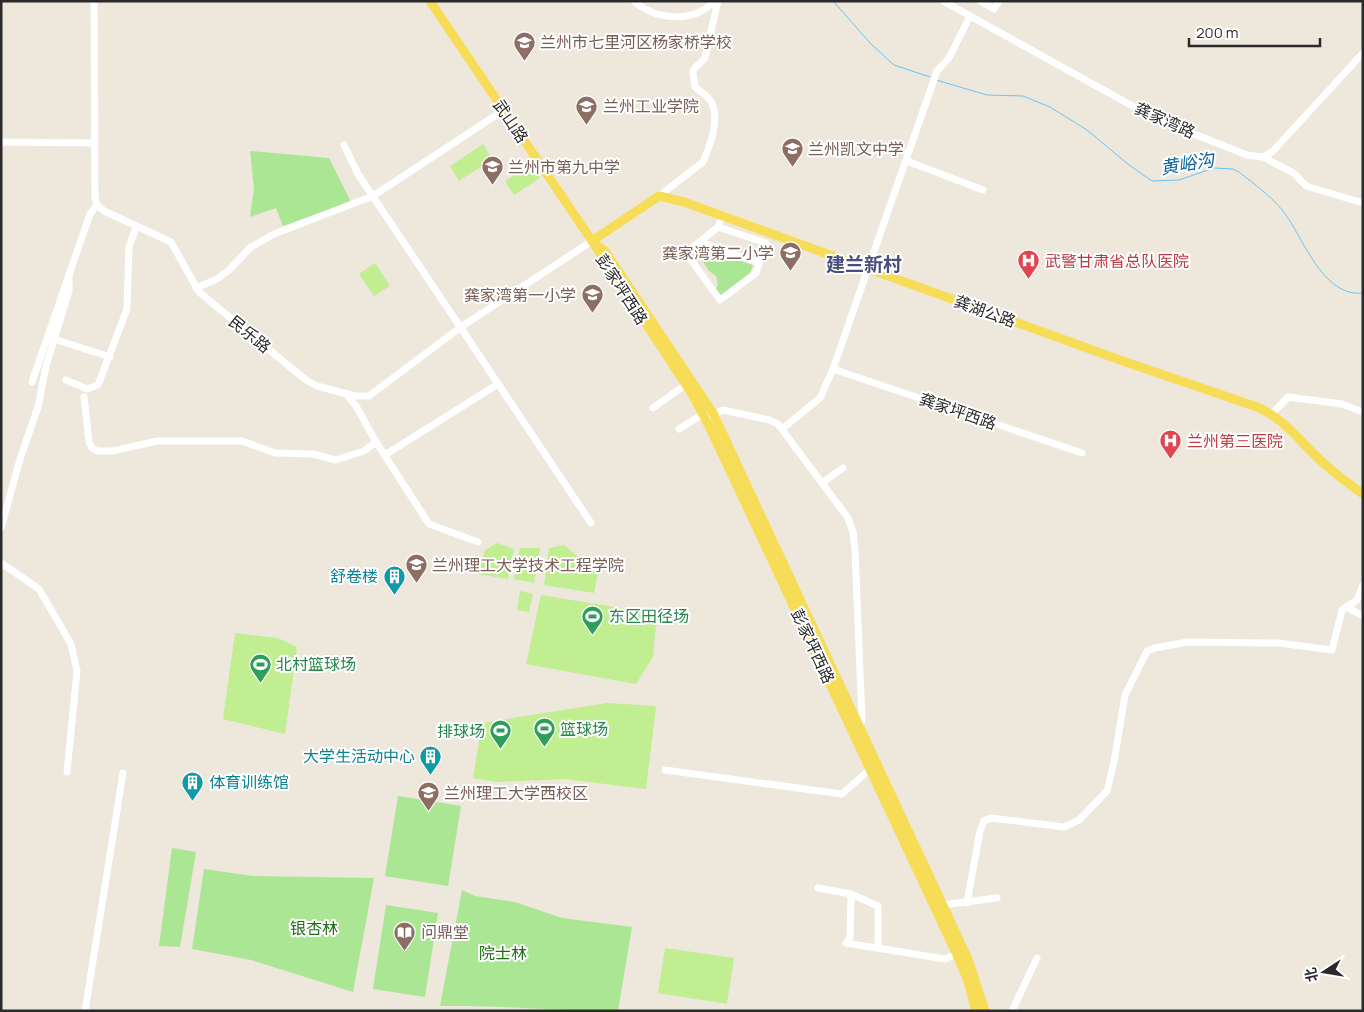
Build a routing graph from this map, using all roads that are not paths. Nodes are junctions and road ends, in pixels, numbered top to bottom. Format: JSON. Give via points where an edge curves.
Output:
{"nodes":[{"id":1,"x":94,"y":1,"type":"edge"},
{"id":2,"x":634,"y":1,"type":"edge"},
{"id":3,"x":716,"y":1,"type":"edge"},
{"id":4,"x":944,"y":1,"type":"edge"},
{"id":5,"x":980,"y":1,"type":"edge"},
{"id":6,"x":999,"y":1,"type":"edge"},
{"id":7,"x":434,"y":2,"type":"edge"},
{"id":8,"x":970,"y":16,"type":"junction"},
{"id":9,"x":1363,"y":53,"type":"edge"},
{"id":10,"x":504,"y":110,"type":"junction"},
{"id":11,"x":1,"y":142,"type":"edge"},
{"id":12,"x":94,"y":143,"type":"junction"},
{"id":13,"x":344,"y":145,"type":"dead end"},
{"id":14,"x":1262,"y":158,"type":"junction"},
{"id":15,"x":907,"y":161,"type":"junction"},
{"id":16,"x":983,"y":190,"type":"dead end"},
{"id":17,"x":373,"y":196,"type":"junction"},
{"id":18,"x":659,"y":196,"type":"junction"},
{"id":19,"x":1363,"y":203,"type":"edge"},
{"id":20,"x":97,"y":205,"type":"junction"},
{"id":21,"x":722,"y":216,"type":"junction"},
{"id":22,"x":136,"y":227,"type":"junction"},
{"id":23,"x":718,"y":227,"type":"junction"},
{"id":24,"x":592,"y":241,"type":"junction"},
{"id":25,"x":700,"y":242,"type":"junction"},
{"id":26,"x":760,"y":263,"type":"junction"},
{"id":27,"x":869,"y":268,"type":"junction"},
{"id":28,"x":69,"y":274,"type":"junction"},
{"id":29,"x":196,"y":288,"type":"junction"},
{"id":30,"x":461,"y":327,"type":"junction"},
{"id":31,"x":54,"y":340,"type":"junction"},
{"id":32,"x":110,"y":357,"type":"junction"},
{"id":33,"x":833,"y":369,"type":"junction"},
{"id":34,"x":66,"y":380,"type":"dead end"},
{"id":35,"x":32,"y":382,"type":"dead end"},
{"id":36,"x":498,"y":384,"type":"junction"},
{"id":37,"x":686,"y":385,"type":"junction"},
{"id":38,"x":345,"y":394,"type":"junction"},
{"id":39,"x":84,"y":396,"type":"dead end"},
{"id":40,"x":653,"y":408,"type":"dead end"},
{"id":41,"x":1363,"y":412,"type":"edge"},
{"id":42,"x":713,"y":413,"type":"junction"},
{"id":43,"x":1272,"y":414,"type":"junction"},
{"id":44,"x":704,"y":416,"type":"junction"},
{"id":45,"x":679,"y":429,"type":"dead end"},
{"id":46,"x":782,"y":429,"type":"junction"},
{"id":47,"x":376,"y":442,"type":"junction"},
{"id":48,"x":1082,"y":453,"type":"dead end"},
{"id":49,"x":384,"y":455,"type":"junction"},
{"id":50,"x":843,"y":468,"type":"dead end"},
{"id":51,"x":822,"y":483,"type":"junction"},
{"id":52,"x":1363,"y":494,"type":"edge"},
{"id":53,"x":591,"y":523,"type":"dead end"},
{"id":54,"x":1,"y":528,"type":"edge"},
{"id":55,"x":478,"y":542,"type":"dead end"},
{"id":56,"x":1,"y":563,"type":"edge"},
{"id":57,"x":1363,"y":585,"type":"edge"},
{"id":58,"x":1346,"y":607,"type":"junction"},
{"id":59,"x":1363,"y":616,"type":"edge"},
{"id":60,"x":860,"y":726,"type":"junction"},
{"id":61,"x":870,"y":769,"type":"junction"},
{"id":62,"x":664,"y":770,"type":"dead end"},
{"id":63,"x":67,"y":772,"type":"dead end"},
{"id":64,"x":123,"y":773,"type":"dead end"},
{"id":65,"x":818,"y":888,"type":"dead end"},
{"id":66,"x":851,"y":894,"type":"junction"},
{"id":67,"x":998,"y":898,"type":"dead end"},
{"id":68,"x":967,"y":903,"type":"junction"},
{"id":69,"x":942,"y":905,"type":"junction"},
{"id":70,"x":878,"y":947,"type":"junction"},
{"id":71,"x":960,"y":953,"type":"junction"},
{"id":72,"x":1037,"y":958,"type":"dead end"},
{"id":73,"x":86,"y":1011,"type":"edge"},
{"id":74,"x":976,"y":1011,"type":"edge"},
{"id":75,"x":985,"y":1011,"type":"edge"},
{"id":76,"x":1012,"y":1011,"type":"edge"}],
"edges":[{"from":1,"to":12,"type":"street"},
{"from":2,"to":3,"type":"street","via":[[658,16],[674,17],[702,10]]},
{"from":3,"to":18,"type":"street","via":[[705,58],[693,73],[695,88],[706,95],[714,108],[714,125],[706,155],[703,162]]},
{"from":4,"to":8,"type":"street","name":"龚家湾路"},
{"from":5,"to":6,"type":"street","via":[[994,9]]},
{"from":7,"to":10,"type":"main road","name":"武山路"},
{"from":8,"to":14,"type":"street","name":"龚家湾路","via":[[1156,119]]},
{"from":8,"to":15,"type":"street","via":[[950,58],[937,71]]},
{"from":9,"to":14,"type":"street","via":[[1273,151]]},
{"from":10,"to":17,"type":"street"},
{"from":10,"to":24,"type":"main road","name":"武山路"},
{"from":11,"to":12,"type":"street"},
{"from":12,"to":20,"type":"street","via":[[94,198]]},
{"from":13,"to":17,"type":"street"},
{"from":14,"to":19,"type":"street","name":"龚家湾路","via":[[1296,174],[1306,186]]},
{"from":15,"to":16,"type":"street"},
{"from":15,"to":27,"type":"street"},
{"from":17,"to":29,"type":"street","via":[[267,237],[251,247],[217,279]]},
{"from":17,"to":30,"type":"street"},
{"from":18,"to":21,"type":"main road","name":"龚湖公路"},
{"from":18,"to":24,"type":"main road"},
{"from":20,"to":22,"type":"street","name":"民乐路"},
{"from":20,"to":28,"type":"street","via":[[90,214]]},
{"from":21,"to":23,"type":"street"},
{"from":21,"to":27,"type":"main road","name":"龚湖公路"},
{"from":22,"to":29,"type":"street","name":"民乐路","via":[[171,242]]},
{"from":22,"to":32,"type":"street","via":[[129,247],[127,309]]},
{"from":23,"to":25,"type":"street"},
{"from":23,"to":26,"type":"street","via":[[766,243]]},
{"from":24,"to":30,"type":"street","name":"民乐路"},
{"from":24,"to":37,"type":"main road","name":"彭家坪西路"},
{"from":24,"to":42,"type":"main road","name":"彭家坪西路","via":[[606,251]]},
{"from":25,"to":26,"type":"street"},
{"from":25,"to":26,"type":"street","via":[[686,254],[720,300],[756,273]]},
{"from":27,"to":33,"type":"street"},
{"from":27,"to":43,"type":"main road","name":"龚湖公路"},
{"from":28,"to":31,"type":"street","via":[[69,291]]},
{"from":28,"to":35,"type":"street"},
{"from":29,"to":38,"type":"street","name":"民乐路","via":[[306,380]]},
{"from":30,"to":36,"type":"street"},
{"from":30,"to":38,"type":"street","name":"民乐路","via":[[369,396],[361,398]]},
{"from":31,"to":32,"type":"street"},
{"from":31,"to":54,"type":"street","via":[[38,407]]},
{"from":32,"to":34,"type":"street","via":[[98,385],[93,388],[86,389]]},
{"from":33,"to":46,"type":"street","via":[[820,398]]},
{"from":33,"to":48,"type":"street","name":"龚家坪西路"},
{"from":36,"to":49,"type":"street"},
{"from":36,"to":53,"type":"street"},
{"from":37,"to":40,"type":"street"},
{"from":37,"to":44,"type":"main road","name":"彭家坪西路"},
{"from":38,"to":47,"type":"street","via":[[356,406]]},
{"from":39,"to":47,"type":"street","via":[[89,442],[97,451],[113,451],[157,441],[242,441],[275,453],[313,454],[336,460],[364,451]]},
{"from":41,"to":43,"type":"street","via":[[1342,404],[1288,397]]},
{"from":42,"to":44,"type":"street"},
{"from":42,"to":46,"type":"street","via":[[723,410],[769,420]]},
{"from":42,"to":60,"type":"main road","name":"彭家坪西路"},
{"from":43,"to":52,"type":"main road","name":"龚湖公路","via":[[1286,424],[1336,476]]},
{"from":44,"to":45,"type":"street"},
{"from":44,"to":61,"type":"main road","name":"彭家坪西路"},
{"from":46,"to":51,"type":"street"},
{"from":47,"to":49,"type":"street"},
{"from":49,"to":55,"type":"street","via":[[429,524]]},
{"from":50,"to":51,"type":"street"},
{"from":51,"to":60,"type":"street","via":[[848,518],[853,532],[858,594]]},
{"from":56,"to":63,"type":"street","via":[[39,589],[71,644],[77,671]]},
{"from":57,"to":58,"type":"street","via":[[1357,600]]},
{"from":58,"to":59,"type":"street"},
{"from":58,"to":68,"type":"street","via":[[1338,622],[1332,650],[1279,643],[1188,642],[1147,651],[1125,696],[1107,791],[1071,825],[991,818],[984,821]]},
{"from":60,"to":69,"type":"main road","name":"彭家坪西路"},
{"from":61,"to":62,"type":"street","via":[[842,794]]},
{"from":61,"to":71,"type":"main road","name":"彭家坪西路"},
{"from":64,"to":73,"type":"street"},
{"from":65,"to":66,"type":"street"},
{"from":66,"to":70,"type":"street","via":[[878,906]]},
{"from":66,"to":70,"type":"street","via":[[850,938],[846,943]]},
{"from":67,"to":68,"type":"street"},
{"from":68,"to":69,"type":"street"},
{"from":69,"to":71,"type":"main road","name":"彭家坪西路"},
{"from":70,"to":71,"type":"street","via":[[946,958]]},
{"from":71,"to":74,"type":"main road","name":"彭家坪西路"},
{"from":71,"to":75,"type":"main road","name":"彭家坪西路"},
{"from":72,"to":76,"type":"street"}]}
